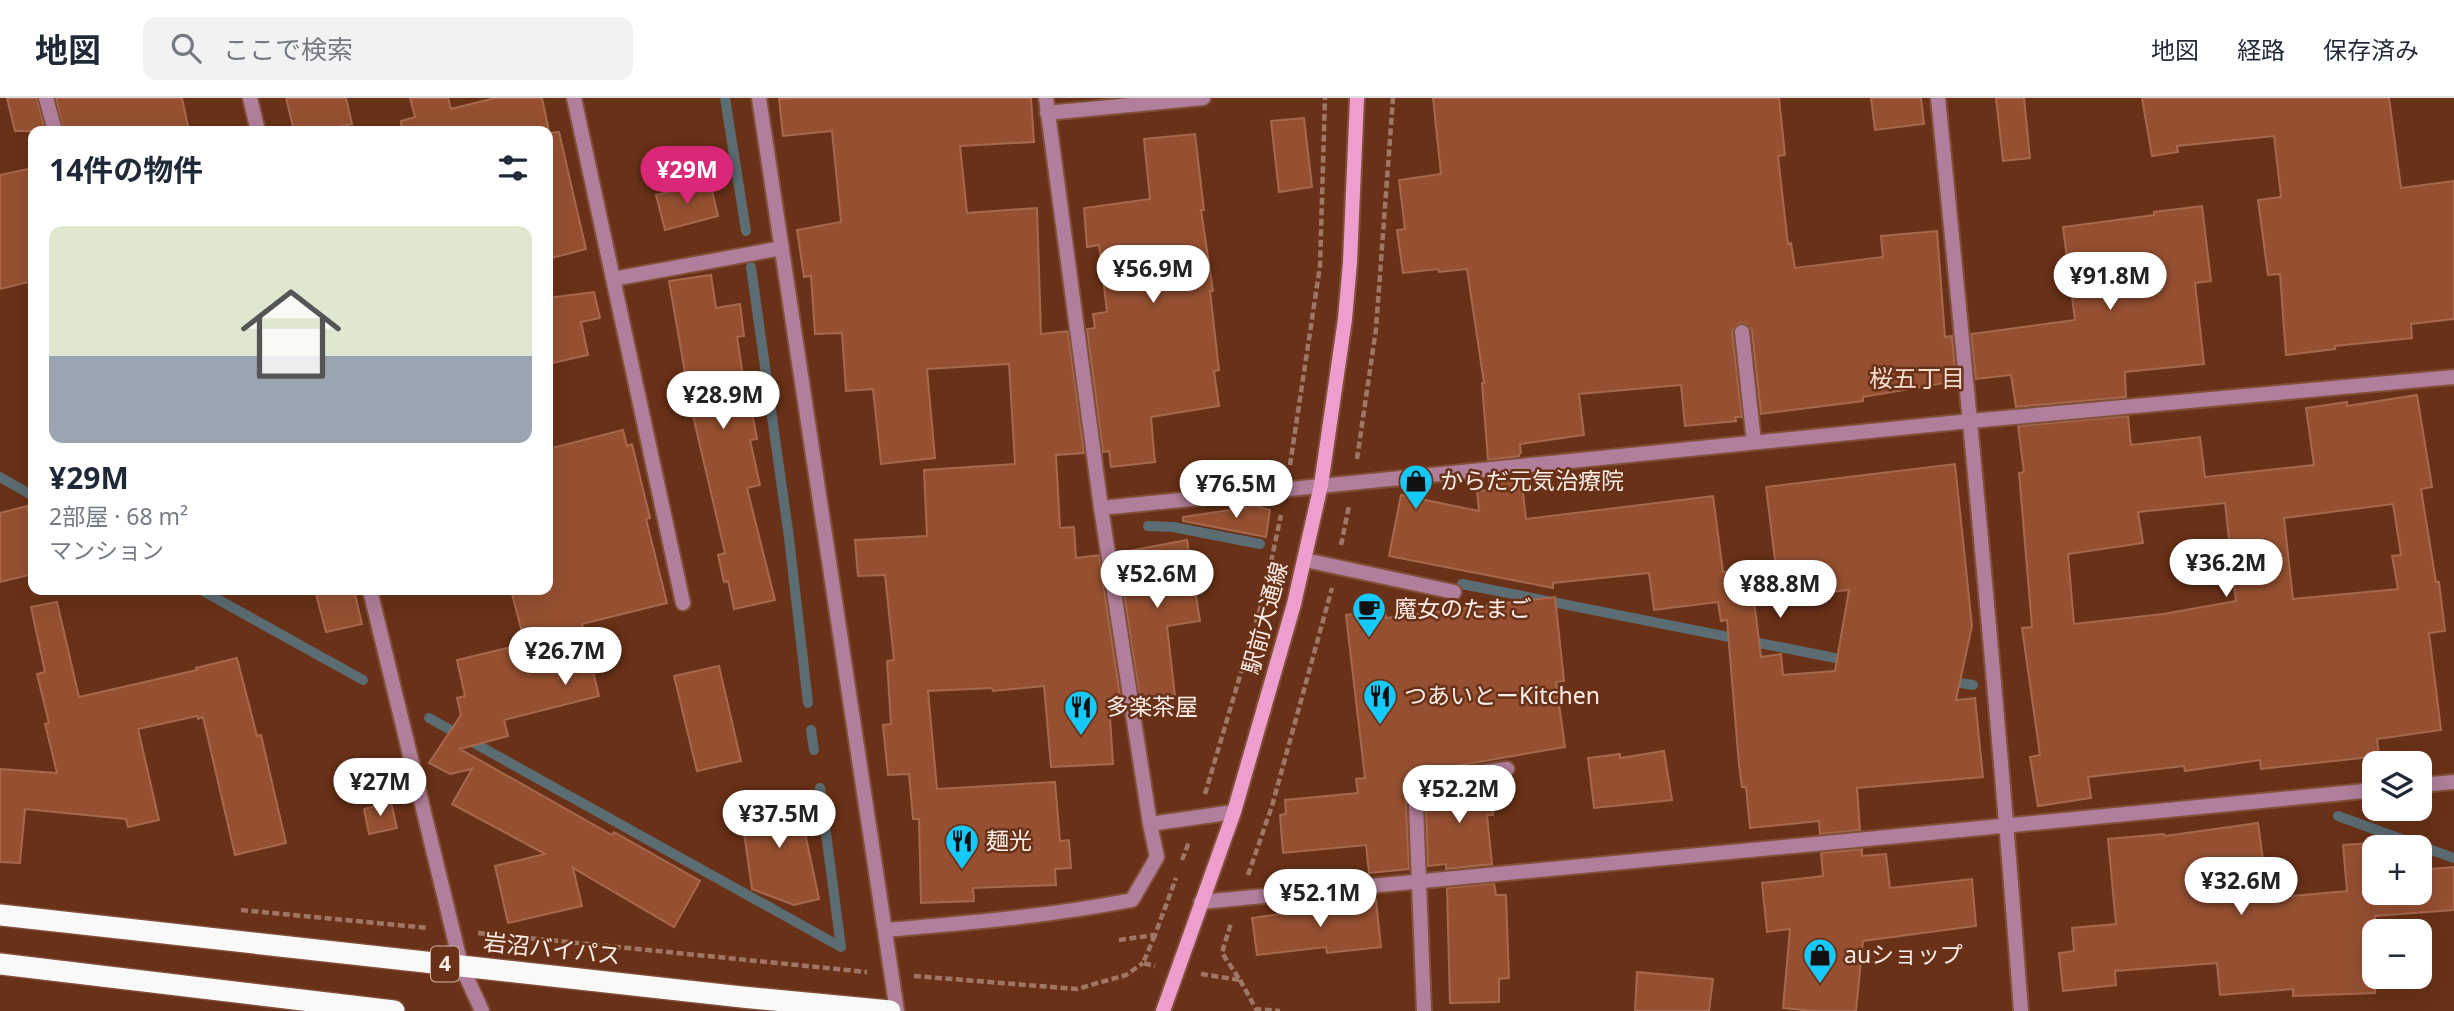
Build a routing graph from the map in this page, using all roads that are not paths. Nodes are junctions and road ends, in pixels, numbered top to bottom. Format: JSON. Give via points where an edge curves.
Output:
{"nodes":[{"id":1,"x":46,"y":98,"type":"edge"},
{"id":2,"x":250,"y":98,"type":"edge"},
{"id":3,"x":574,"y":98,"type":"edge"},
{"id":4,"x":759,"y":98,"type":"edge"},
{"id":5,"x":1203,"y":98,"type":"edge"},
{"id":6,"x":1357,"y":98,"type":"edge"},
{"id":7,"x":1938,"y":98,"type":"edge"},
{"id":8,"x":1046,"y":106,"type":"edge"},
{"id":9,"x":54,"y":126,"type":"edge"},
{"id":10,"x":257,"y":126,"type":"edge"},
{"id":11,"x":782,"y":248,"type":"junction"},
{"id":12,"x":613,"y":279,"type":"junction"},
{"id":13,"x":1742,"y":332,"type":"dead end"},
{"id":14,"x":2454,"y":377,"type":"edge"},
{"id":15,"x":1970,"y":421,"type":"junction"},
{"id":16,"x":1754,"y":442,"type":"junction"},
{"id":17,"x":1321,"y":485,"type":"junction"},
{"id":18,"x":1101,"y":508,"type":"junction"},
{"id":19,"x":1305,"y":560,"type":"junction"},
{"id":20,"x":1454,"y":592,"type":"dead end"},
{"id":21,"x":371,"y":595,"type":"edge"},
{"id":22,"x":683,"y":603,"type":"dead end"},
{"id":23,"x":1507,"y":769,"type":"dead end"},
{"id":24,"x":2454,"y":782,"type":"edge"},
{"id":25,"x":2432,"y":784,"type":"edge"},
{"id":26,"x":2362,"y":791,"type":"edge"},
{"id":27,"x":1234,"y":812,"type":"junction"},
{"id":28,"x":1150,"y":824,"type":"junction"},
{"id":29,"x":2007,"y":828,"type":"junction"},
{"id":30,"x":1420,"y":880,"type":"junction"},
{"id":31,"x":1200,"y":902,"type":"junction"},
{"id":32,"x":0,"y":915,"type":"edge"},
{"id":33,"x":885,"y":930,"type":"junction"},
{"id":34,"x":0,"y":964,"type":"edge"},
{"id":35,"x":461,"y":965,"type":"junction"},
{"id":36,"x":394,"y":1011,"type":"edge"},
{"id":37,"x":482,"y":1011,"type":"edge"},
{"id":38,"x":890,"y":1011,"type":"edge"},
{"id":39,"x":897,"y":1011,"type":"edge"},
{"id":40,"x":1163,"y":1011,"type":"edge"},
{"id":41,"x":1424,"y":1011,"type":"edge"},
{"id":42,"x":2021,"y":1011,"type":"edge"}],
"edges":[{"from":1,"to":9,"type":"street"},
{"from":2,"to":10,"type":"street"},
{"from":3,"to":12,"type":"street"},
{"from":4,"to":11,"type":"street"},
{"from":5,"to":8,"type":"street"},
{"from":6,"to":17,"type":"street","name":"駅前大通線","via":[[1345,319]]},
{"from":7,"to":15,"type":"street"},
{"from":8,"to":18,"type":"street"},
{"from":11,"to":12,"type":"street"},
{"from":11,"to":33,"type":"street"},
{"from":12,"to":22,"type":"street"},
{"from":13,"to":16,"type":"street"},
{"from":14,"to":15,"type":"street"},
{"from":15,"to":16,"type":"street"},
{"from":15,"to":29,"type":"street"},
{"from":16,"to":17,"type":"street"},
{"from":17,"to":18,"type":"street"},
{"from":17,"to":19,"type":"street","name":"駅前大通線"},
{"from":18,"to":28,"type":"street"},
{"from":19,"to":20,"type":"street"},
{"from":19,"to":27,"type":"street","name":"駅前大通線"},
{"from":21,"to":35,"type":"street"},
{"from":23,"to":30,"type":"street","via":[[1415,781]]},
{"from":24,"to":25,"type":"street"},
{"from":26,"to":29,"type":"street"},
{"from":27,"to":28,"type":"street"},
{"from":27,"to":31,"type":"street","name":"駅前大通線"},
{"from":28,"to":33,"type":"street","via":[[1157,857],[1132,900],[1013,919]]},
{"from":29,"to":30,"type":"street"},
{"from":29,"to":42,"type":"street"},
{"from":30,"to":31,"type":"street"},
{"from":30,"to":41,"type":"street"},
{"from":31,"to":40,"type":"street","name":"駅前大通線"},
{"from":32,"to":35,"type":"highway","name":"岩沼バイパス","number":"4"},
{"from":33,"to":39,"type":"street"},
{"from":34,"to":36,"type":"highway"},
{"from":35,"to":37,"type":"street"},
{"from":35,"to":38,"type":"highway","name":"岩沼バイパス","number":"4"}]}
